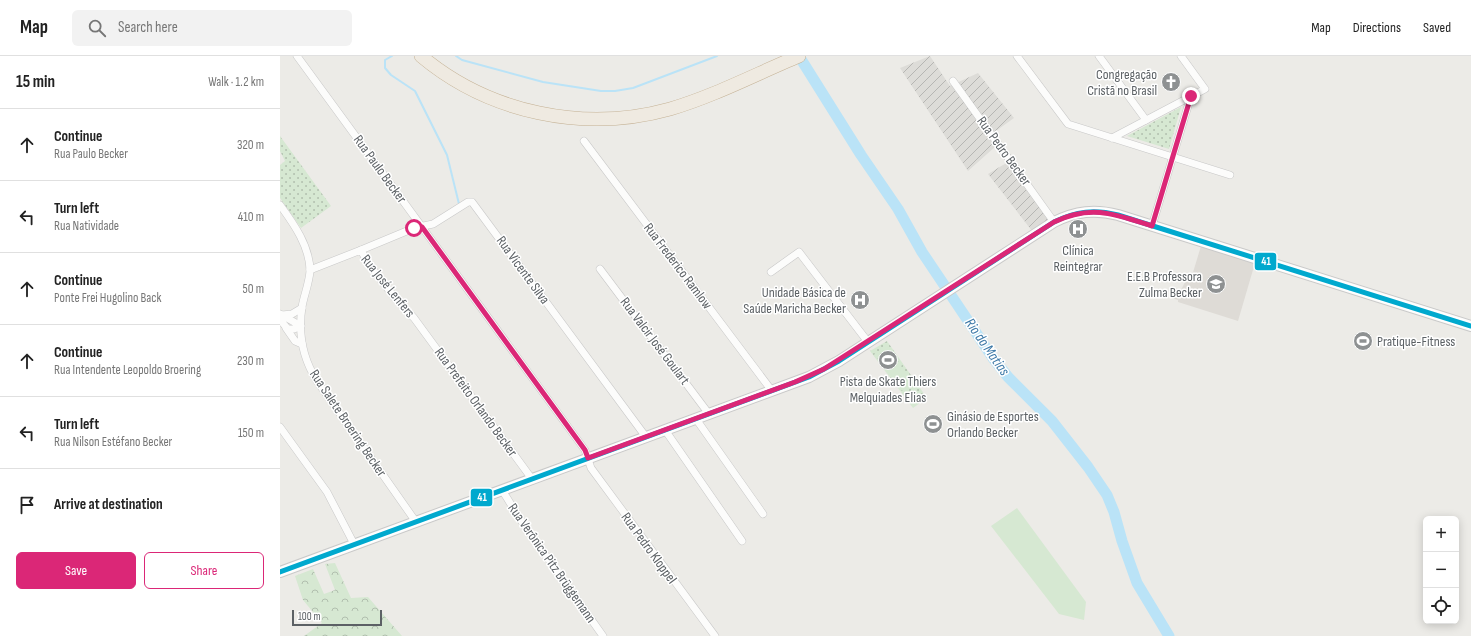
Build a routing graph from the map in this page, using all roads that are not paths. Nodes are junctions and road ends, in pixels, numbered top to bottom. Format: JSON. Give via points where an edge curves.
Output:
{"nodes":[{"id":1,"x":297,"y":56,"type":"edge"},
{"id":2,"x":421,"y":56,"type":"edge"},
{"id":3,"x":799,"y":56,"type":"edge"},
{"id":4,"x":1016,"y":56,"type":"edge"},
{"id":5,"x":1099,"y":56,"type":"edge"},
{"id":6,"x":1181,"y":56,"type":"edge"},
{"id":7,"x":953,"y":81,"type":"dead end"},
{"id":8,"x":1191,"y":96,"type":"junction"},
{"id":9,"x":1146,"y":120,"type":"junction"},
{"id":10,"x":1112,"y":138,"type":"junction"},
{"id":11,"x":584,"y":141,"type":"dead end"},
{"id":12,"x":1172,"y":156,"type":"junction"},
{"id":13,"x":1230,"y":175,"type":"dead end"},
{"id":14,"x":280,"y":205,"type":"edge"},
{"id":15,"x":1054,"y":222,"type":"junction"},
{"id":16,"x":1152,"y":226,"type":"junction"},
{"id":17,"x":422,"y":227,"type":"junction"},
{"id":18,"x":361,"y":250,"type":"junction"},
{"id":19,"x":600,"y":269,"type":"dead end"},
{"id":20,"x":310,"y":270,"type":"junction"},
{"id":21,"x":771,"y":272,"type":"dead end"},
{"id":22,"x":302,"y":308,"type":"junction"},
{"id":23,"x":281,"y":316,"type":"edge"},
{"id":24,"x":419,"y":325,"type":"joint"},
{"id":25,"x":301,"y":326,"type":"junction"},
{"id":26,"x":1471,"y":326,"type":"edge"},
{"id":27,"x":286,"y":328,"type":"junction"},
{"id":28,"x":868,"y":342,"type":"junction"},
{"id":29,"x":302,"y":344,"type":"junction"},
{"id":30,"x":772,"y":391,"type":"junction"},
{"id":31,"x":710,"y":414,"type":"junction"},
{"id":32,"x":696,"y":418,"type":"junction"},
{"id":33,"x":280,"y":427,"type":"edge"},
{"id":34,"x":664,"y":430,"type":"junction"},
{"id":35,"x":646,"y":437,"type":"junction"},
{"id":36,"x":588,"y":458,"type":"junction"},
{"id":37,"x":532,"y":479,"type":"junction"},
{"id":38,"x":502,"y":490,"type":"junction"},
{"id":39,"x":763,"y":514,"type":"dead end"},
{"id":40,"x":416,"y":522,"type":"junction"},
{"id":41,"x":742,"y":541,"type":"dead end"},
{"id":42,"x":354,"y":544,"type":"junction"},
{"id":43,"x":280,"y":572,"type":"edge"},
{"id":44,"x":603,"y":636,"type":"edge"},
{"id":45,"x":715,"y":636,"type":"edge"}],
"edges":[{"from":1,"to":17,"type":"street","name":"Rua Paulo Becker"},
{"from":2,"to":3,"type":"highway","via":[[462,85],[493,100],[531,112],[587,119],[627,117],[669,109],[713,94]]},
{"from":4,"to":10,"type":"street","via":[[1068,124]]},
{"from":5,"to":9,"type":"street"},
{"from":6,"to":8,"type":"street","via":[[1205,89]]},
{"from":7,"to":15,"type":"street","name":"Rua Pedro Becker"},
{"from":8,"to":9,"type":"street"},
{"from":8,"to":12,"type":"street"},
{"from":9,"to":10,"type":"street"},
{"from":10,"to":12,"type":"street"},
{"from":11,"to":30,"type":"street","name":"Rua Frederico Ramlow"},
{"from":12,"to":13,"type":"street"},
{"from":12,"to":16,"type":"street"},
{"from":14,"to":20,"type":"street","name":"Rua Salete Broering Becker","via":[[299,233]]},
{"from":15,"to":16,"type":"main road","via":[[1076,213],[1093,211],[1110,213]]},
{"from":15,"to":28,"type":"main road"},
{"from":16,"to":26,"type":"main road"},
{"from":17,"to":18,"type":"street","name":"Rua Vicente Silva"},
{"from":17,"to":35,"type":"street","name":"Rua Vicente Silva","via":[[433,224],[472,202]]},
{"from":17,"to":36,"type":"street","name":"Rua Paulo Becker","via":[[585,450]]},
{"from":18,"to":20,"type":"street","name":"Rua José Lenfers"},
{"from":18,"to":24,"type":"street","name":"Rua José Lenfers","via":[[395,298]]},
{"from":19,"to":31,"type":"street","name":"Rua Valcir José Goulart"},
{"from":20,"to":22,"type":"street","name":"Rua Salete Broering Becker"},
{"from":21,"to":28,"type":"street","via":[[799,252]]},
{"from":22,"to":23,"type":"street","via":[[292,314]]},
{"from":22,"to":25,"type":"street","name":"Rua Salete Broering Becker"},
{"from":23,"to":25,"type":"street"},
{"from":23,"to":27,"type":"street"},
{"from":24,"to":37,"type":"street","name":"Rua Prefeito Orlando Becker"},
{"from":25,"to":27,"type":"street","via":[[294,329]]},
{"from":25,"to":29,"type":"street","name":"Rua Salete Broering Becker"},
{"from":27,"to":29,"type":"street","via":[[294,341]]},
{"from":28,"to":30,"type":"main road","via":[[824,369]]},
{"from":29,"to":40,"type":"street","name":"Rua Salete Broering Becker","via":[[307,363],[316,381]]},
{"from":30,"to":31,"type":"main road"},
{"from":31,"to":32,"type":"main road"},
{"from":32,"to":34,"type":"main road"},
{"from":32,"to":39,"type":"street"},
{"from":33,"to":42,"type":"street","via":[[327,492]]},
{"from":34,"to":35,"type":"main road"},
{"from":34,"to":41,"type":"street"},
{"from":35,"to":36,"type":"main road"},
{"from":36,"to":37,"type":"main road"},
{"from":36,"to":45,"type":"street","name":"Rua Pedro Kloppel","via":[[591,468],[608,493]]},
{"from":37,"to":38,"type":"main road"},
{"from":38,"to":40,"type":"main road"},
{"from":38,"to":44,"type":"street","name":"Rua Verônica Pitz Brüggemann"},
{"from":40,"to":42,"type":"main road"},
{"from":42,"to":43,"type":"main road"}]}
